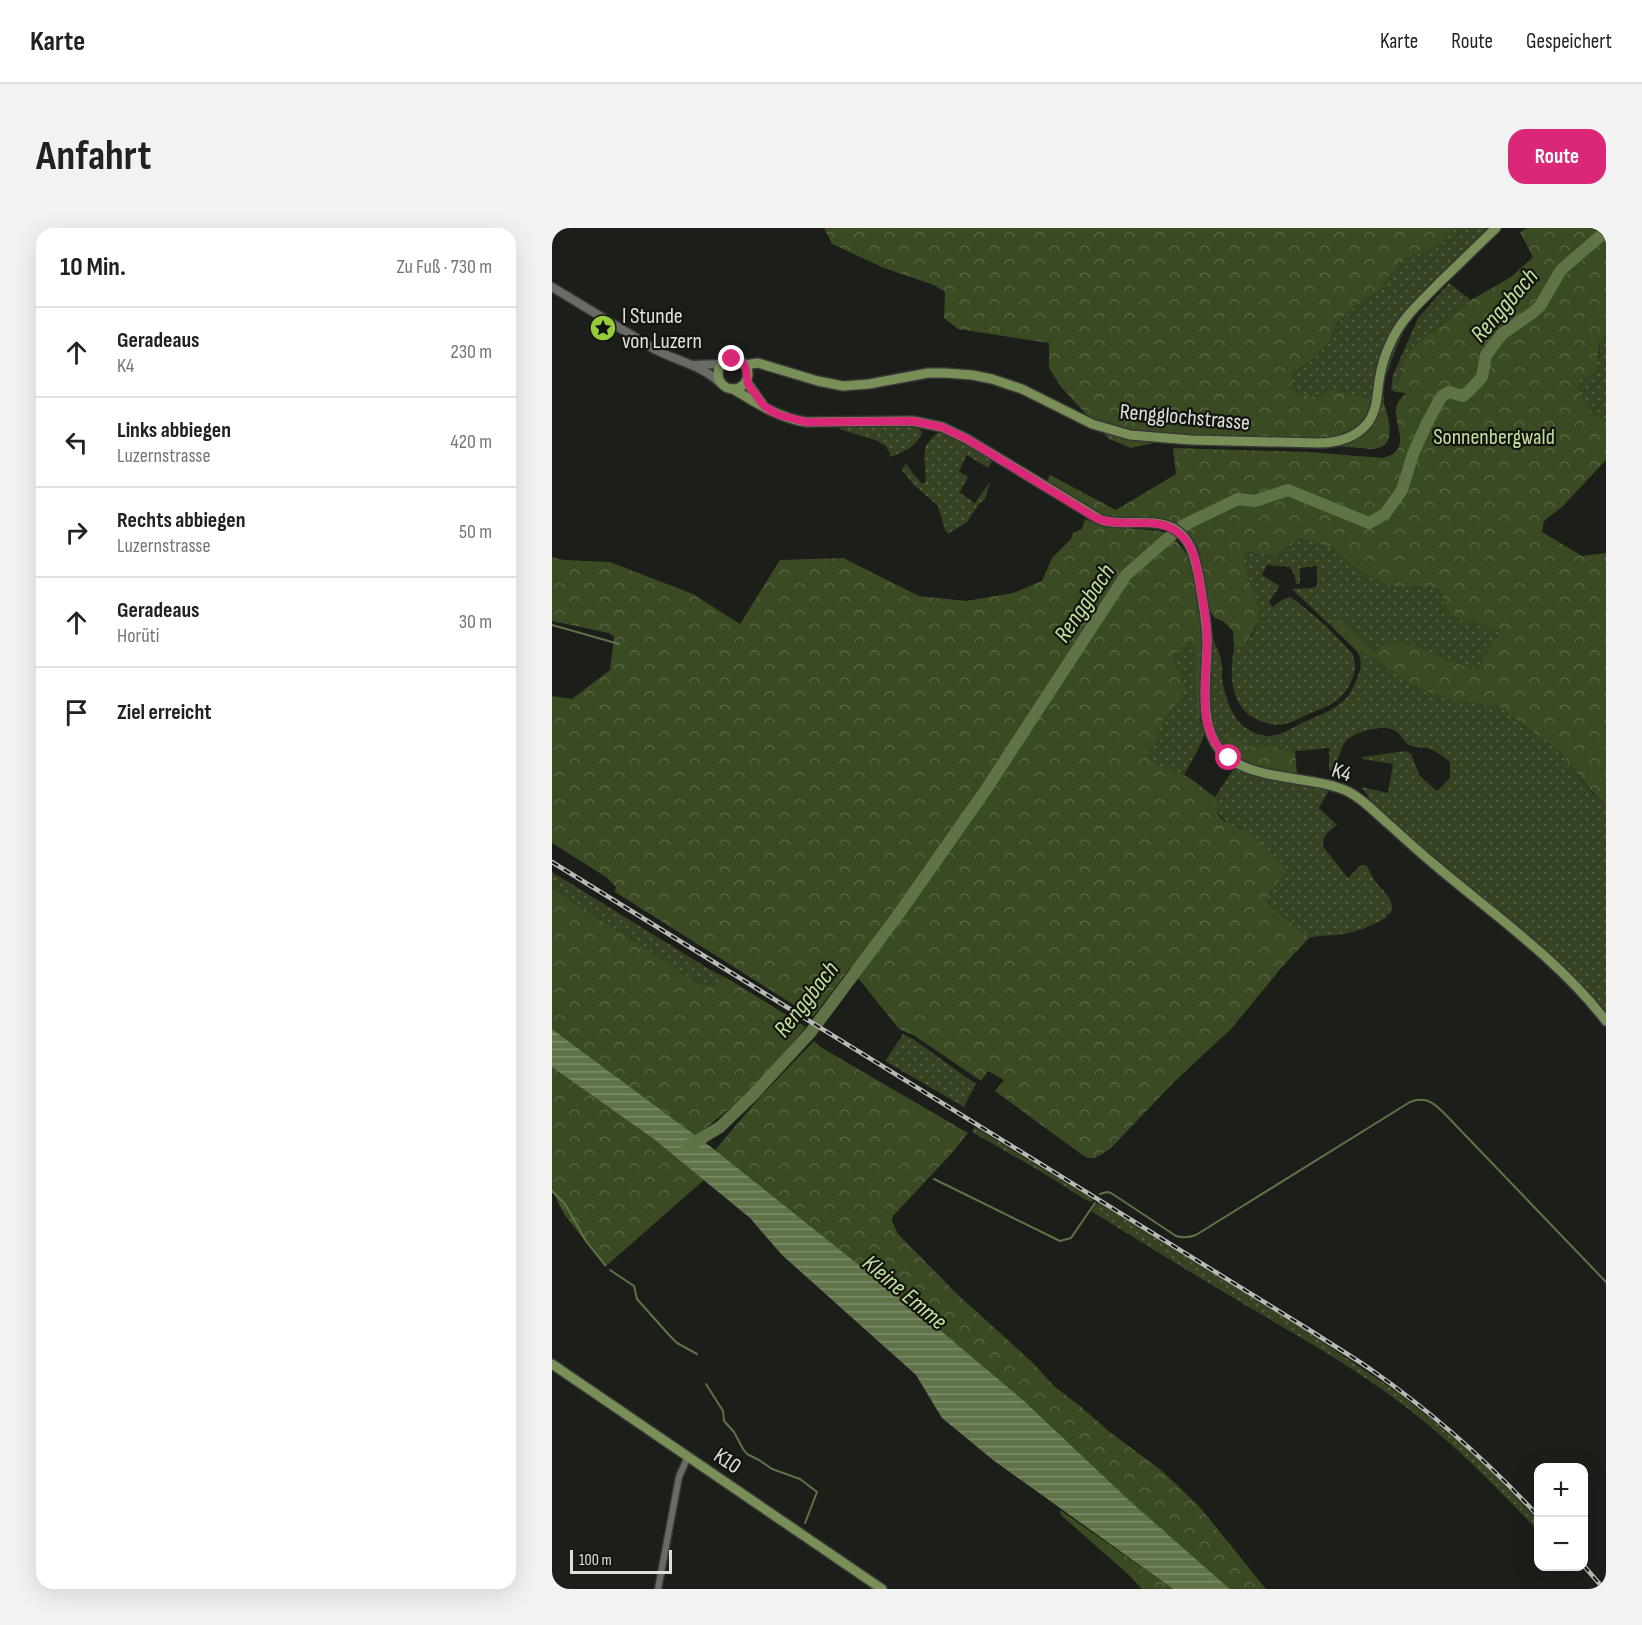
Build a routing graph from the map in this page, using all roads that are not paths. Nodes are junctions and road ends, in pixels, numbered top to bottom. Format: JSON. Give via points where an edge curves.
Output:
{"nodes":[{"id":1,"x":1496,"y":228,"type":"edge"},
{"id":2,"x":552,"y":287,"type":"edge"},
{"id":3,"x":721,"y":364,"type":"junction"},
{"id":4,"x":744,"y":364,"type":"junction"},
{"id":5,"x":693,"y":365,"type":"junction"},
{"id":6,"x":766,"y":366,"type":"junction"},
{"id":7,"x":747,"y":379,"type":"junction"},
{"id":8,"x":719,"y":382,"type":"junction"},
{"id":9,"x":733,"y":389,"type":"junction"},
{"id":10,"x":763,"y":405,"type":"junction"},
{"id":11,"x":1606,"y":1021,"type":"edge"},
{"id":12,"x":552,"y":1364,"type":"edge"},
{"id":13,"x":688,"y":1456,"type":"junction"},
{"id":14,"x":658,"y":1589,"type":"edge"},
{"id":15,"x":882,"y":1589,"type":"edge"}],
"edges":[{"from":1,"to":6,"type":"main road","name":"Rengglochstrasse","via":[[1398,328],[1382,367],[1372,418],[1358,433],[1330,443],[1130,435],[1071,414],[1022,389],[972,375],[928,373],[843,386]]},
{"from":2,"to":5,"type":"main road","via":[[670,358]]},
{"from":3,"to":4,"type":"main road","via":[[732,359]]},
{"from":3,"to":5,"type":"main road"},
{"from":3,"to":8,"type":"main road"},
{"from":4,"to":6,"type":"main road","name":"Rengglochstrasse"},
{"from":4,"to":7,"type":"main road"},
{"from":5,"to":8,"type":"main road"},
{"from":6,"to":7,"type":"main road"},
{"from":7,"to":9,"type":"main road","via":[[741,387]]},
{"from":7,"to":10,"type":"main road"},
{"from":8,"to":9,"type":"main road"},
{"from":9,"to":10,"type":"main road"},
{"from":10,"to":11,"type":"main road","name":"K4","via":[[779,415],[806,422],[903,421],[934,425],[967,439],[1096,518],[1174,529],[1194,555],[1206,622],[1207,721],[1222,752],[1254,770],[1337,788],[1359,798],[1551,961]]},
{"from":12,"to":13,"type":"main road","name":"K10"},
{"from":13,"to":14,"type":"street","via":[[679,1477]]},
{"from":13,"to":15,"type":"main road","name":"K10"}]}
